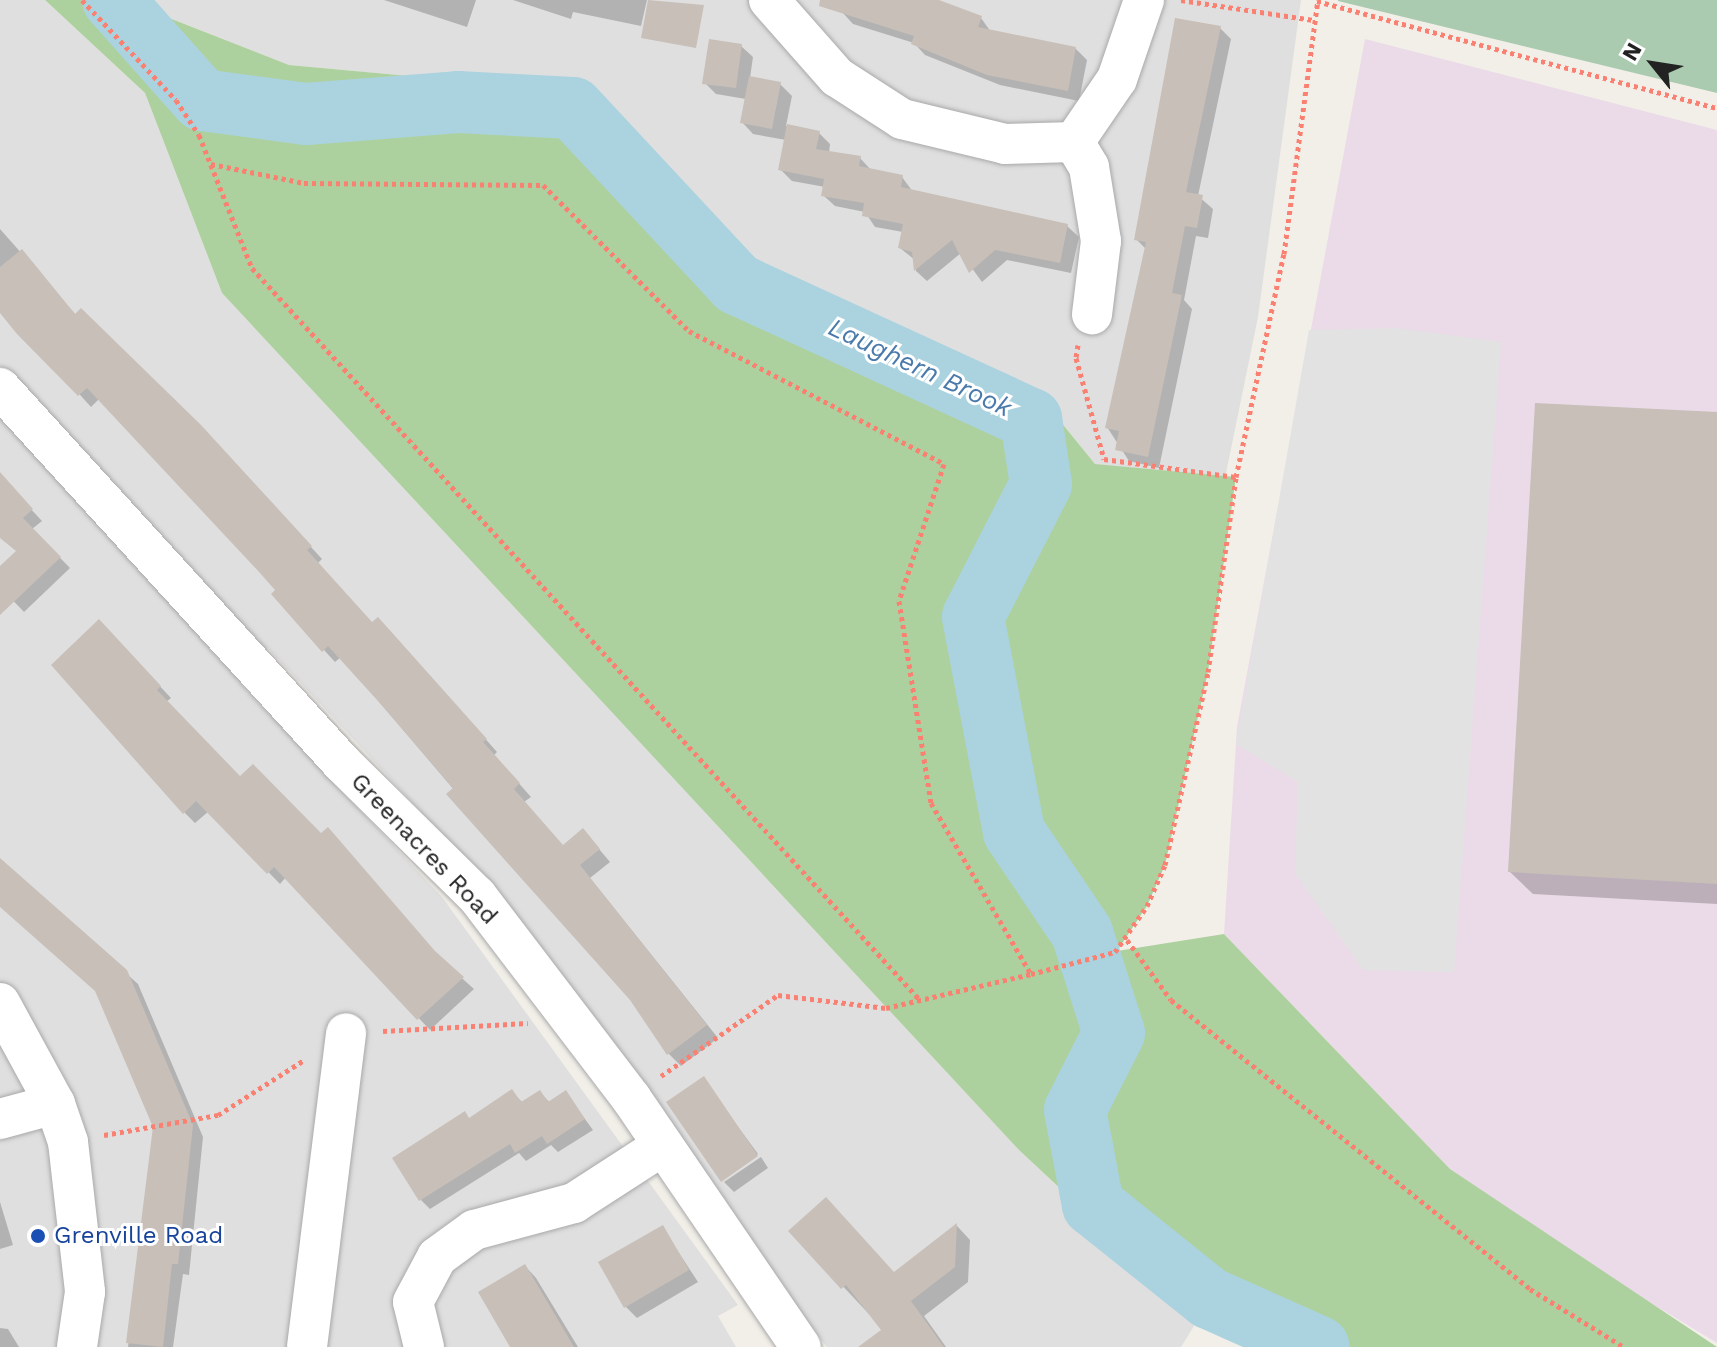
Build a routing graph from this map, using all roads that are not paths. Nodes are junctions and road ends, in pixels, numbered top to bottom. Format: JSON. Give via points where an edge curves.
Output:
{"nodes":[{"id":1,"x":769,"y":0,"type":"edge"},
{"id":2,"x":1144,"y":0,"type":"edge"},
{"id":3,"x":806,"y":14,"type":"edge"},
{"id":4,"x":1074,"y":142,"type":"junction"},
{"id":5,"x":1092,"y":314,"type":"road end"},
{"id":6,"x":0,"y":388,"type":"edge"},
{"id":7,"x":0,"y":1003,"type":"edge"},
{"id":8,"x":346,"y":1033,"type":"dead end"},
{"id":9,"x":55,"y":1104,"type":"junction"},
{"id":10,"x":0,"y":1119,"type":"edge"},
{"id":11,"x":662,"y":1146,"type":"junction"},
{"id":12,"x":77,"y":1347,"type":"edge"},
{"id":13,"x":307,"y":1347,"type":"edge"},
{"id":14,"x":424,"y":1347,"type":"edge"},
{"id":15,"x":801,"y":1347,"type":"edge"}],
"edges":[{"from":1,"to":3,"type":"street"},
{"from":2,"to":4,"type":"street","via":[[1117,79]]},
{"from":3,"to":4,"type":"street","via":[[837,77],[902,119],[1005,144]]},
{"from":4,"to":5,"type":"street","via":[[1089,167],[1101,241]]},
{"from":6,"to":11,"type":"street","name":"Greenacres Road","via":[[341,762],[477,896]]},
{"from":7,"to":9,"type":"street"},
{"from":8,"to":13,"type":"street"},
{"from":9,"to":10,"type":"street"},
{"from":9,"to":12,"type":"street","via":[[68,1142],[85,1292]]},
{"from":11,"to":14,"type":"street","via":[[574,1203],[474,1230],[437,1257],[413,1302]]},
{"from":11,"to":15,"type":"street","name":"Greenacres Road"}]}
